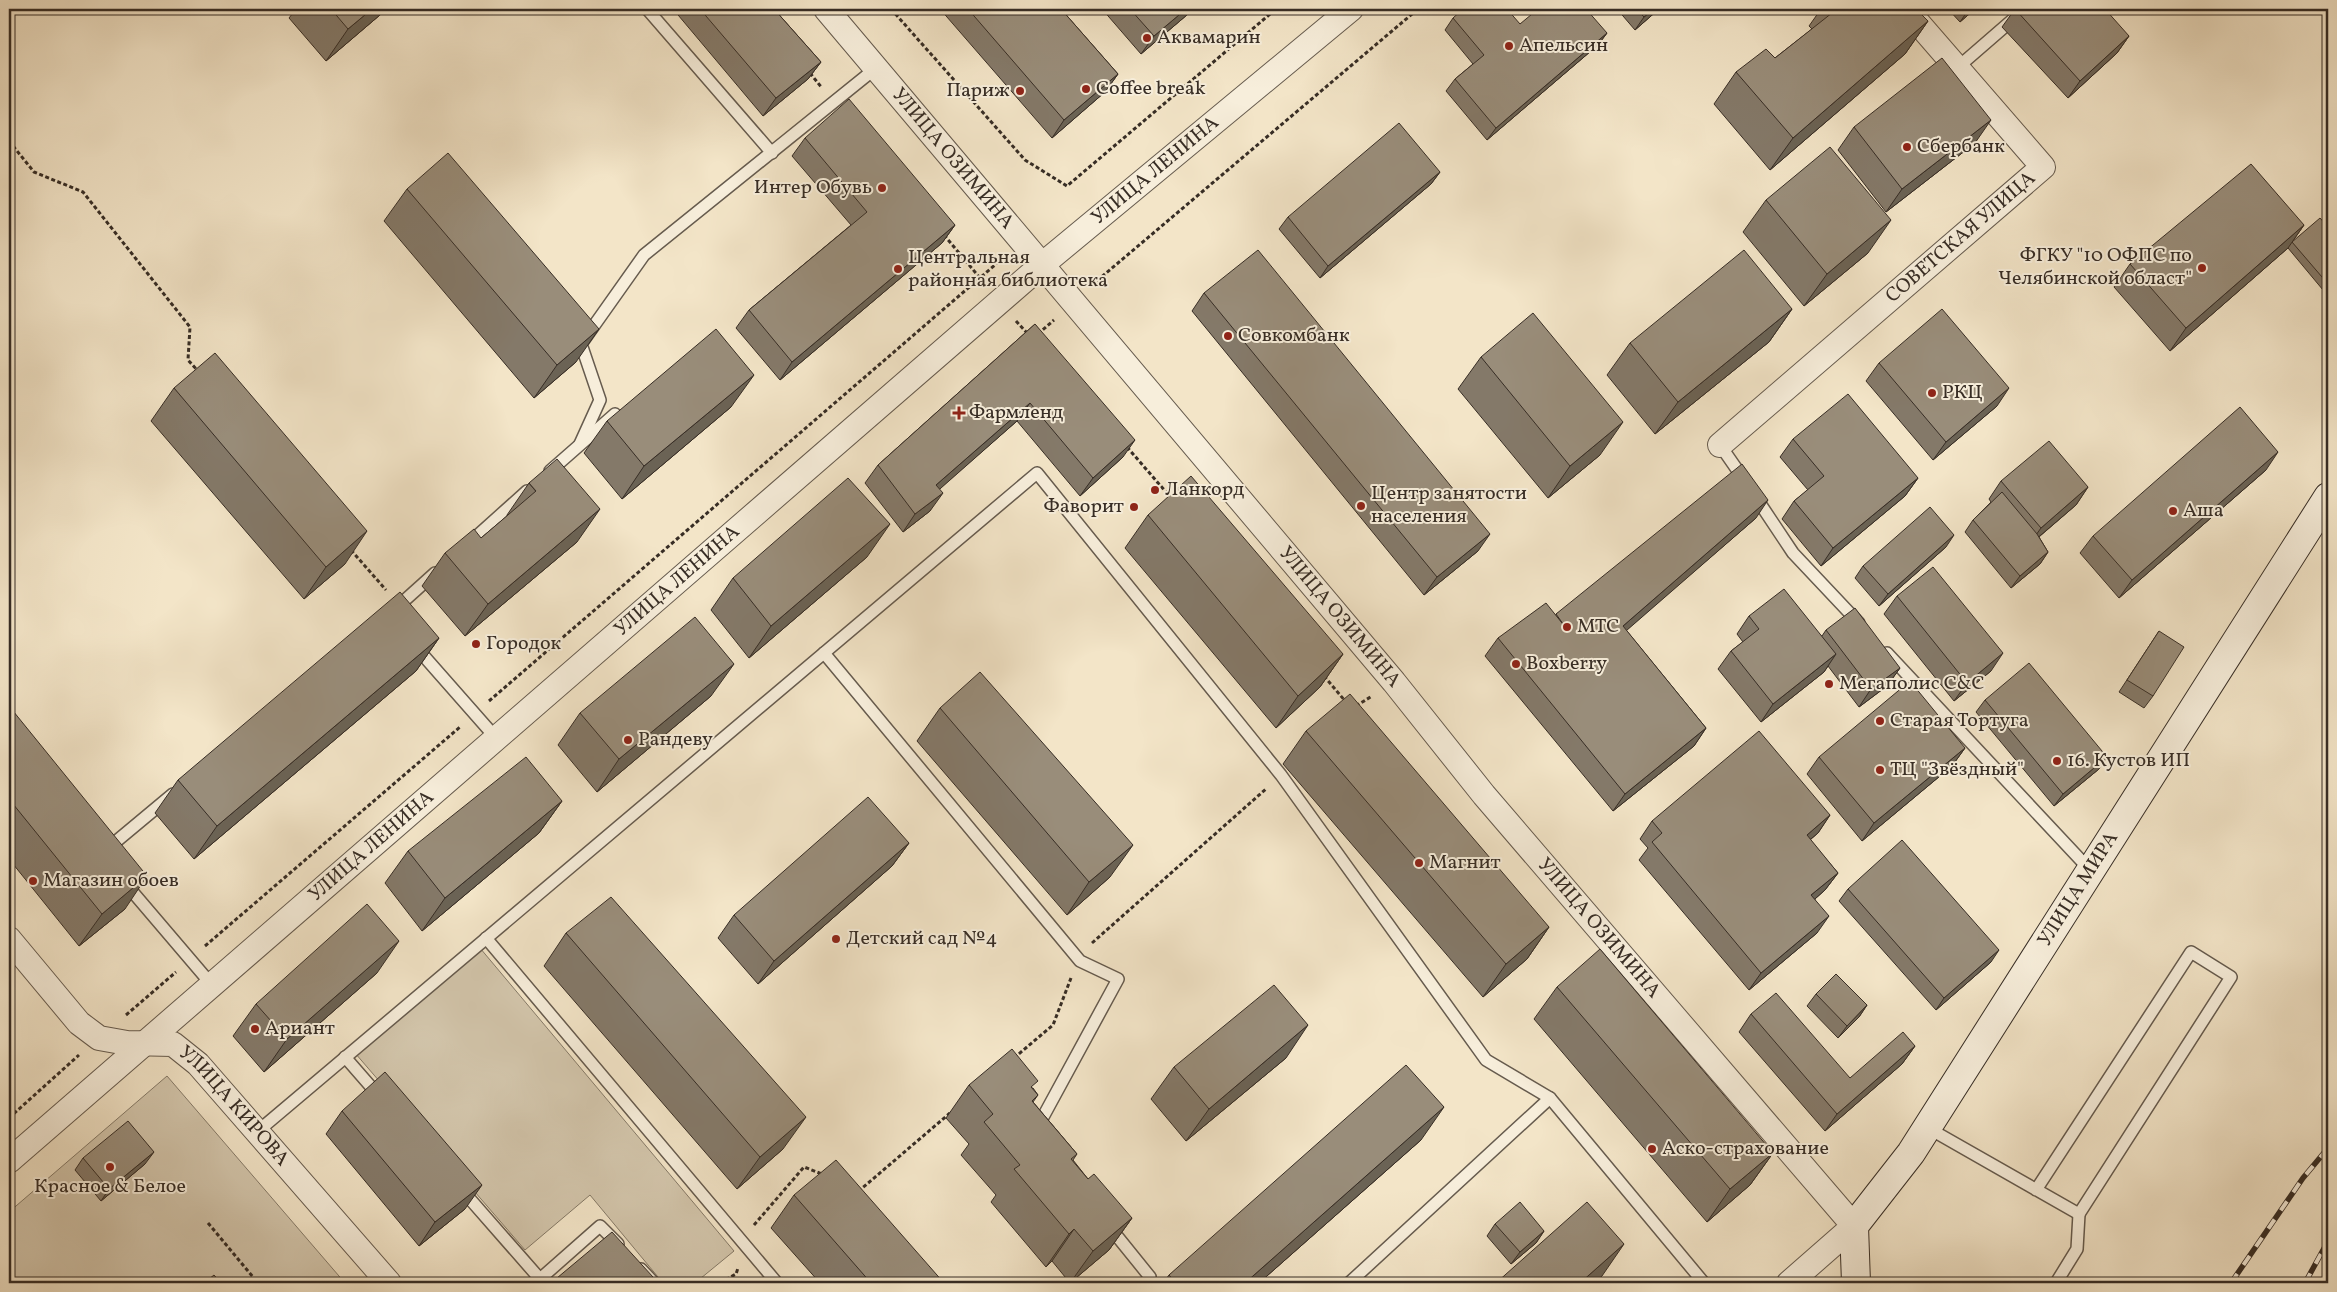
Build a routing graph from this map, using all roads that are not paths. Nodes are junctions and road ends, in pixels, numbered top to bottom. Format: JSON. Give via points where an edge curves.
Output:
{"nodes":[{"id":1,"x":647,"y":9,"type":"edge"},
{"id":2,"x":826,"y":9,"type":"edge"},
{"id":3,"x":1351,"y":9,"type":"edge"},
{"id":4,"x":1906,"y":9,"type":"edge"},
{"id":5,"x":2025,"y":9,"type":"edge"},
{"id":6,"x":876,"y":68,"type":"junction"},
{"id":7,"x":1957,"y":68,"type":"junction"},
{"id":8,"x":772,"y":153,"type":"junction"},
{"id":9,"x":1043,"y":264,"type":"junction"},
{"id":10,"x":625,"y":406,"type":"edge"},
{"id":11,"x":580,"y":444,"type":"junction"},
{"id":12,"x":1720,"y":445,"type":"joint"},
{"id":13,"x":2328,"y":497,"type":"edge"},
{"id":14,"x":457,"y":554,"type":"edge"},
{"id":15,"x":442,"y":567,"type":"dead end"},
{"id":16,"x":394,"y":622,"type":"edge"},
{"id":17,"x":1868,"y":633,"type":"edge"},
{"id":18,"x":407,"y":636,"type":"edge"},
{"id":19,"x":1882,"y":647,"type":"edge"},
{"id":20,"x":824,"y":653,"type":"junction"},
{"id":21,"x":496,"y":738,"type":"junction"},
{"id":22,"x":184,"y":785,"type":"edge"},
{"id":23,"x":100,"y":855,"type":"edge"},
{"id":24,"x":2092,"y":872,"type":"junction"},
{"id":25,"x":119,"y":876,"type":"edge"},
{"id":26,"x":486,"y":938,"type":"junction"},
{"id":27,"x":9,"y":939,"type":"edge"},
{"id":28,"x":212,"y":985,"type":"junction"},
{"id":29,"x":146,"y":1042,"type":"junction"},
{"id":30,"x":345,"y":1058,"type":"junction"},
{"id":31,"x":1550,"y":1098,"type":"junction"},
{"id":32,"x":384,"y":1102,"type":"edge"},
{"id":33,"x":1928,"y":1128,"type":"junction"},
{"id":34,"x":257,"y":1132,"type":"junction"},
{"id":35,"x":1041,"y":1140,"type":"edge"},
{"id":36,"x":9,"y":1161,"type":"edge"},
{"id":37,"x":455,"y":1183,"type":"edge"},
{"id":38,"x":2036,"y":1190,"type":"junction"},
{"id":39,"x":2078,"y":1214,"type":"junction"},
{"id":40,"x":1101,"y":1216,"type":"edge"},
{"id":41,"x":1854,"y":1226,"type":"junction"},
{"id":42,"x":537,"y":1281,"type":"edge"},
{"id":43,"x":389,"y":1283,"type":"edge"},
{"id":44,"x":654,"y":1283,"type":"edge"},
{"id":45,"x":777,"y":1283,"type":"edge"},
{"id":46,"x":1149,"y":1283,"type":"edge"},
{"id":47,"x":1349,"y":1283,"type":"edge"},
{"id":48,"x":1704,"y":1283,"type":"edge"},
{"id":49,"x":1788,"y":1283,"type":"edge"},
{"id":50,"x":1856,"y":1283,"type":"edge"},
{"id":51,"x":2056,"y":1283,"type":"edge"}],
"edges":[{"from":1,"to":8,"type":"lane"},
{"from":2,"to":6,"type":"street","name":"УЛИЦА ОЗИМИНА"},
{"from":3,"to":9,"type":"street","name":"УЛИЦА ЛЕНИНА"},
{"from":4,"to":7,"type":"street","name":"СОВЕТСКАЯ УЛИЦА"},
{"from":5,"to":7,"type":"lane"},
{"from":6,"to":8,"type":"lane"},
{"from":6,"to":9,"type":"street","name":"УЛИЦА ОЗИМИНА"},
{"from":7,"to":12,"type":"street","name":"СОВЕТСКАЯ УЛИЦА","via":[[2043,167]]},
{"from":8,"to":11,"type":"lane","via":[[644,255],[578,341],[600,400]]},
{"from":9,"to":21,"type":"street","name":"УЛИЦА ЛЕНИНА"},
{"from":9,"to":41,"type":"street","name":"УЛИЦА ОЗИМИНА","via":[[1394,682],[1484,795]]},
{"from":10,"to":11,"type":"lane"},
{"from":11,"to":14,"type":"lane"},
{"from":12,"to":17,"type":"lane","via":[[1793,553]]},
{"from":13,"to":24,"type":"street","name":"УЛИЦА МИРА"},
{"from":15,"to":16,"type":"lane","via":[[388,614]]},
{"from":18,"to":21,"type":"lane"},
{"from":19,"to":24,"type":"lane"},
{"from":20,"to":26,"type":"lane"},
{"from":20,"to":31,"type":"lane","via":[[1037,473],[1281,775],[1486,1060]]},
{"from":20,"to":35,"type":"lane","via":[[1080,961],[1118,979],[1034,1132]]},
{"from":21,"to":28,"type":"street","name":"УЛИЦА ЛЕНИНА"},
{"from":22,"to":23,"type":"lane"},
{"from":24,"to":33,"type":"street","name":"УЛИЦА МИРА"},
{"from":25,"to":28,"type":"lane"},
{"from":26,"to":30,"type":"lane"},
{"from":26,"to":45,"type":"lane"},
{"from":27,"to":29,"type":"street","name":"УЛИЦА КИРОВА","via":[[79,1023],[99,1038],[127,1043]]},
{"from":28,"to":29,"type":"street","name":"УЛИЦА ЛЕНИНА"},
{"from":29,"to":34,"type":"street","name":"УЛИЦА КИРОВА","via":[[173,1044],[198,1064]]},
{"from":29,"to":36,"type":"street","name":"УЛИЦА ЛЕНИНА"},
{"from":30,"to":32,"type":"lane"},
{"from":30,"to":34,"type":"lane"},
{"from":31,"to":47,"type":"lane"},
{"from":31,"to":48,"type":"lane"},
{"from":33,"to":38,"type":"lane"},
{"from":33,"to":41,"type":"street","name":"УЛИЦА МИРА"},
{"from":34,"to":43,"type":"street","name":"УЛИЦА КИРОВА"},
{"from":37,"to":42,"type":"lane"},
{"from":38,"to":39,"type":"lane"},
{"from":38,"to":39,"type":"lane","via":[[2191,952],[2231,977]]},
{"from":39,"to":51,"type":"lane","via":[[2077,1249]]},
{"from":40,"to":46,"type":"lane","via":[[1150,1277]]},
{"from":41,"to":49,"type":"street"},
{"from":41,"to":50,"type":"street"},
{"from":42,"to":44,"type":"lane","via":[[600,1226]]}]}
